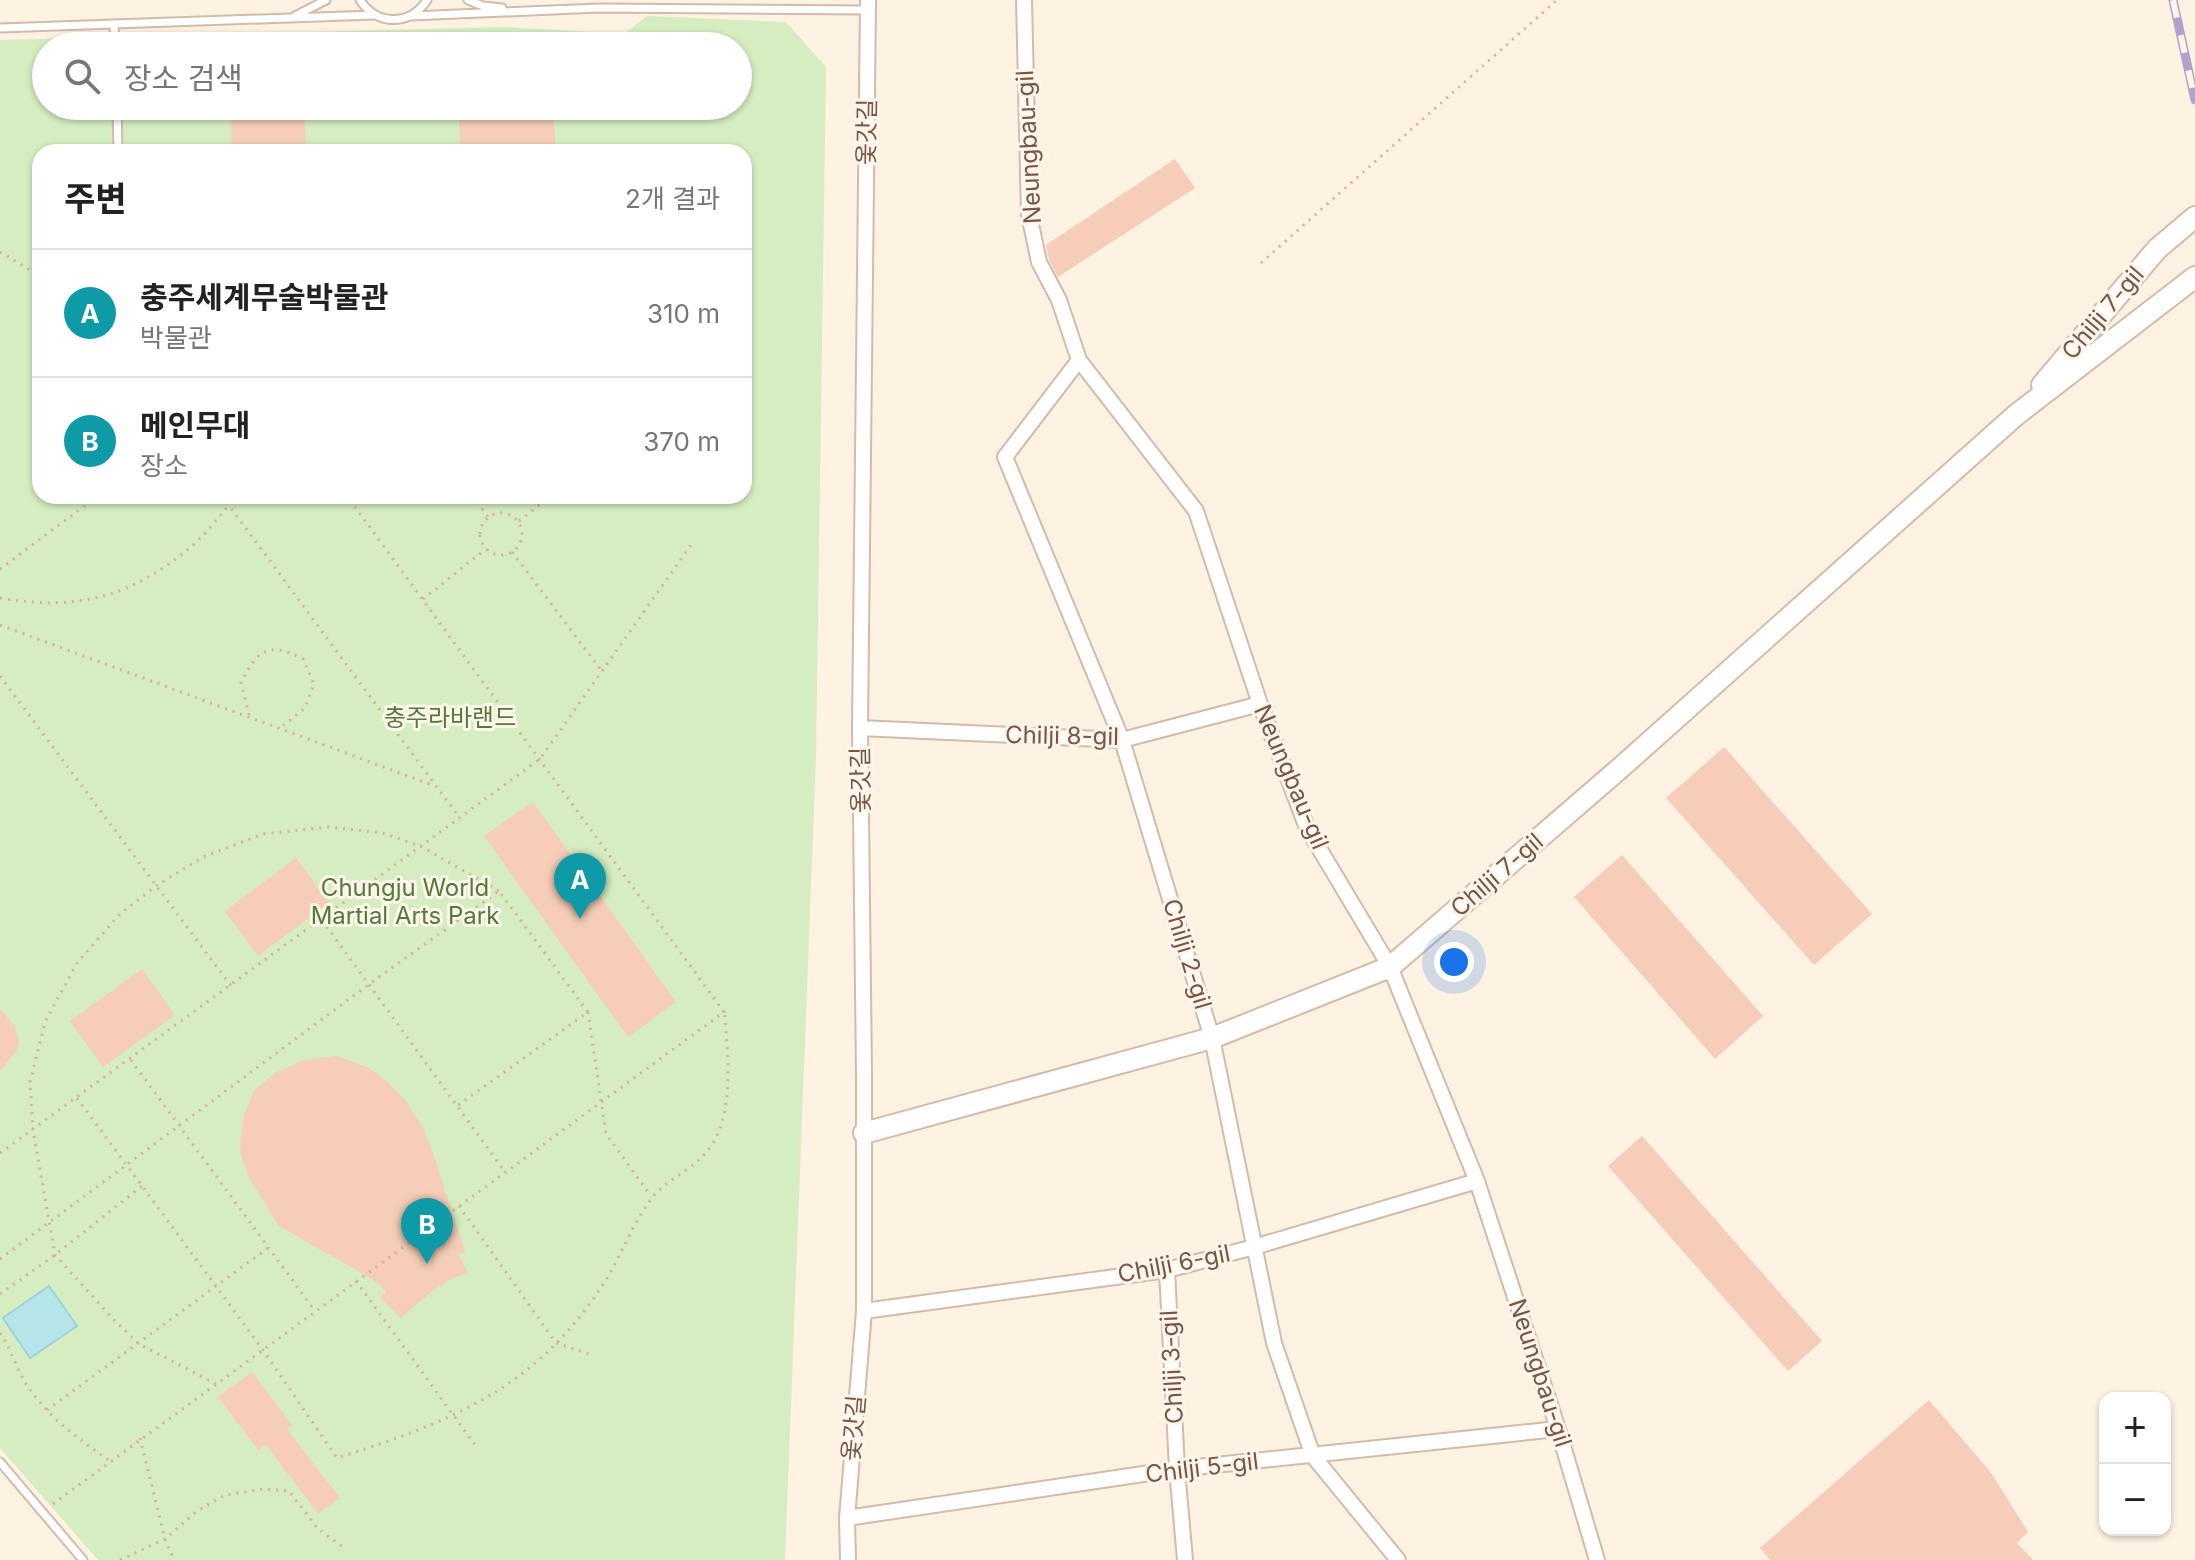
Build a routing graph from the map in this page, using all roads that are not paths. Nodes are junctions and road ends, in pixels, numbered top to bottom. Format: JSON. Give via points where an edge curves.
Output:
{"nodes":[{"id":1,"x":326,"y":0,"type":"edge"},
{"id":2,"x":360,"y":0,"type":"edge"},
{"id":3,"x":427,"y":0,"type":"edge"},
{"id":4,"x":468,"y":0,"type":"edge"},
{"id":5,"x":1024,"y":0,"type":"edge"},
{"id":6,"x":868,"y":5,"type":"edge"},
{"id":7,"x":524,"y":10,"type":"junction"},
{"id":8,"x":374,"y":15,"type":"junction"},
{"id":9,"x":411,"y":16,"type":"junction"},
{"id":10,"x":285,"y":19,"type":"junction"},
{"id":11,"x":114,"y":25,"type":"junction"},
{"id":12,"x":0,"y":28,"type":"edge"},
{"id":13,"x":114,"y":32,"type":"edge"},
{"id":14,"x":117,"y":120,"type":"edge"},
{"id":15,"x":118,"y":144,"type":"edge"},
{"id":16,"x":2195,"y":217,"type":"edge"},
{"id":17,"x":2195,"y":277,"type":"edge"},
{"id":18,"x":1079,"y":360,"type":"junction"},
{"id":19,"x":2016,"y":415,"type":"junction"},
{"id":20,"x":1260,"y":704,"type":"junction"},
{"id":21,"x":860,"y":728,"type":"junction"},
{"id":22,"x":1122,"y":740,"type":"junction"},
{"id":23,"x":1390,"y":967,"type":"junction"},
{"id":24,"x":1212,"y":1038,"type":"junction"},
{"id":25,"x":864,"y":1133,"type":"junction"},
{"id":26,"x":1477,"y":1181,"type":"junction"},
{"id":27,"x":1254,"y":1247,"type":"junction"},
{"id":28,"x":1167,"y":1270,"type":"junction"},
{"id":29,"x":864,"y":1311,"type":"junction"},
{"id":30,"x":1558,"y":1429,"type":"junction"},
{"id":31,"x":1313,"y":1456,"type":"junction"},
{"id":32,"x":0,"y":1462,"type":"edge"},
{"id":33,"x":1177,"y":1469,"type":"junction"},
{"id":34,"x":847,"y":1518,"type":"junction"},
{"id":35,"x":83,"y":1560,"type":"edge"},
{"id":36,"x":848,"y":1560,"type":"edge"},
{"id":37,"x":1185,"y":1560,"type":"edge"},
{"id":38,"x":1398,"y":1560,"type":"edge"},
{"id":39,"x":1597,"y":1560,"type":"edge"}],
"edges":[{"from":1,"to":10,"type":"lane"},
{"from":2,"to":8,"type":"lane"},
{"from":3,"to":9,"type":"lane"},
{"from":4,"to":7,"type":"lane"},
{"from":5,"to":18,"type":"street","name":"Neungbau-gil","via":[[1029,215],[1039,262],[1059,300]]},
{"from":6,"to":7,"type":"lane"},
{"from":6,"to":21,"type":"street","name":"옻갓길"},
{"from":7,"to":9,"type":"lane"},
{"from":8,"to":9,"type":"lane","via":[[392,20]]},
{"from":8,"to":10,"type":"lane"},
{"from":10,"to":11,"type":"lane"},
{"from":11,"to":12,"type":"lane"},
{"from":11,"to":13,"type":"lane"},
{"from":14,"to":15,"type":"lane"},
{"from":16,"to":19,"type":"street","name":"Chilji 7-gil","via":[[2157,249]]},
{"from":17,"to":19,"type":"street","name":"Chilji 7-gil"},
{"from":18,"to":20,"type":"street","name":"Neungbau-gil","via":[[1196,511]]},
{"from":18,"to":22,"type":"street","name":"Chilji 2-gil","via":[[1005,457]]},
{"from":19,"to":23,"type":"street","name":"Chilji 7-gil"},
{"from":20,"to":22,"type":"street","name":"Chilji 8-gil"},
{"from":20,"to":23,"type":"street","name":"Neungbau-gil","via":[[1307,828]]},
{"from":21,"to":22,"type":"street","name":"Chilji 8-gil"},
{"from":21,"to":25,"type":"street","name":"옻갓길"},
{"from":22,"to":24,"type":"street","name":"Chilji 2-gil"},
{"from":23,"to":24,"type":"street","name":"Chilji 7-gil"},
{"from":23,"to":26,"type":"street","name":"Neungbau-gil"},
{"from":24,"to":25,"type":"street","name":"Chilji 7-gil"},
{"from":24,"to":27,"type":"street","name":"Chilji 2-gil"},
{"from":25,"to":29,"type":"street","name":"옻갓길"},
{"from":26,"to":27,"type":"street","name":"Chilji 6-gil"},
{"from":26,"to":30,"type":"street","name":"Neungbau-gil"},
{"from":27,"to":28,"type":"street","name":"Chilji 6-gil"},
{"from":27,"to":31,"type":"street","name":"Chilji 2-gil","via":[[1274,1343]]},
{"from":28,"to":29,"type":"street","name":"Chilji 6-gil"},
{"from":28,"to":33,"type":"street","name":"Chilji 3-gil"},
{"from":29,"to":34,"type":"street","name":"옻갓길"},
{"from":30,"to":31,"type":"street","name":"Chilji 5-gil"},
{"from":30,"to":39,"type":"street","name":"Neungbau-gil"},
{"from":31,"to":33,"type":"street","name":"Chilji 5-gil"},
{"from":31,"to":38,"type":"street","name":"Chilji 2-gil"},
{"from":32,"to":35,"type":"lane"},
{"from":33,"to":34,"type":"street","name":"Chilji 5-gil"},
{"from":33,"to":37,"type":"street","name":"Chilji 3-gil"},
{"from":34,"to":36,"type":"street","name":"옻갓길"}]}
